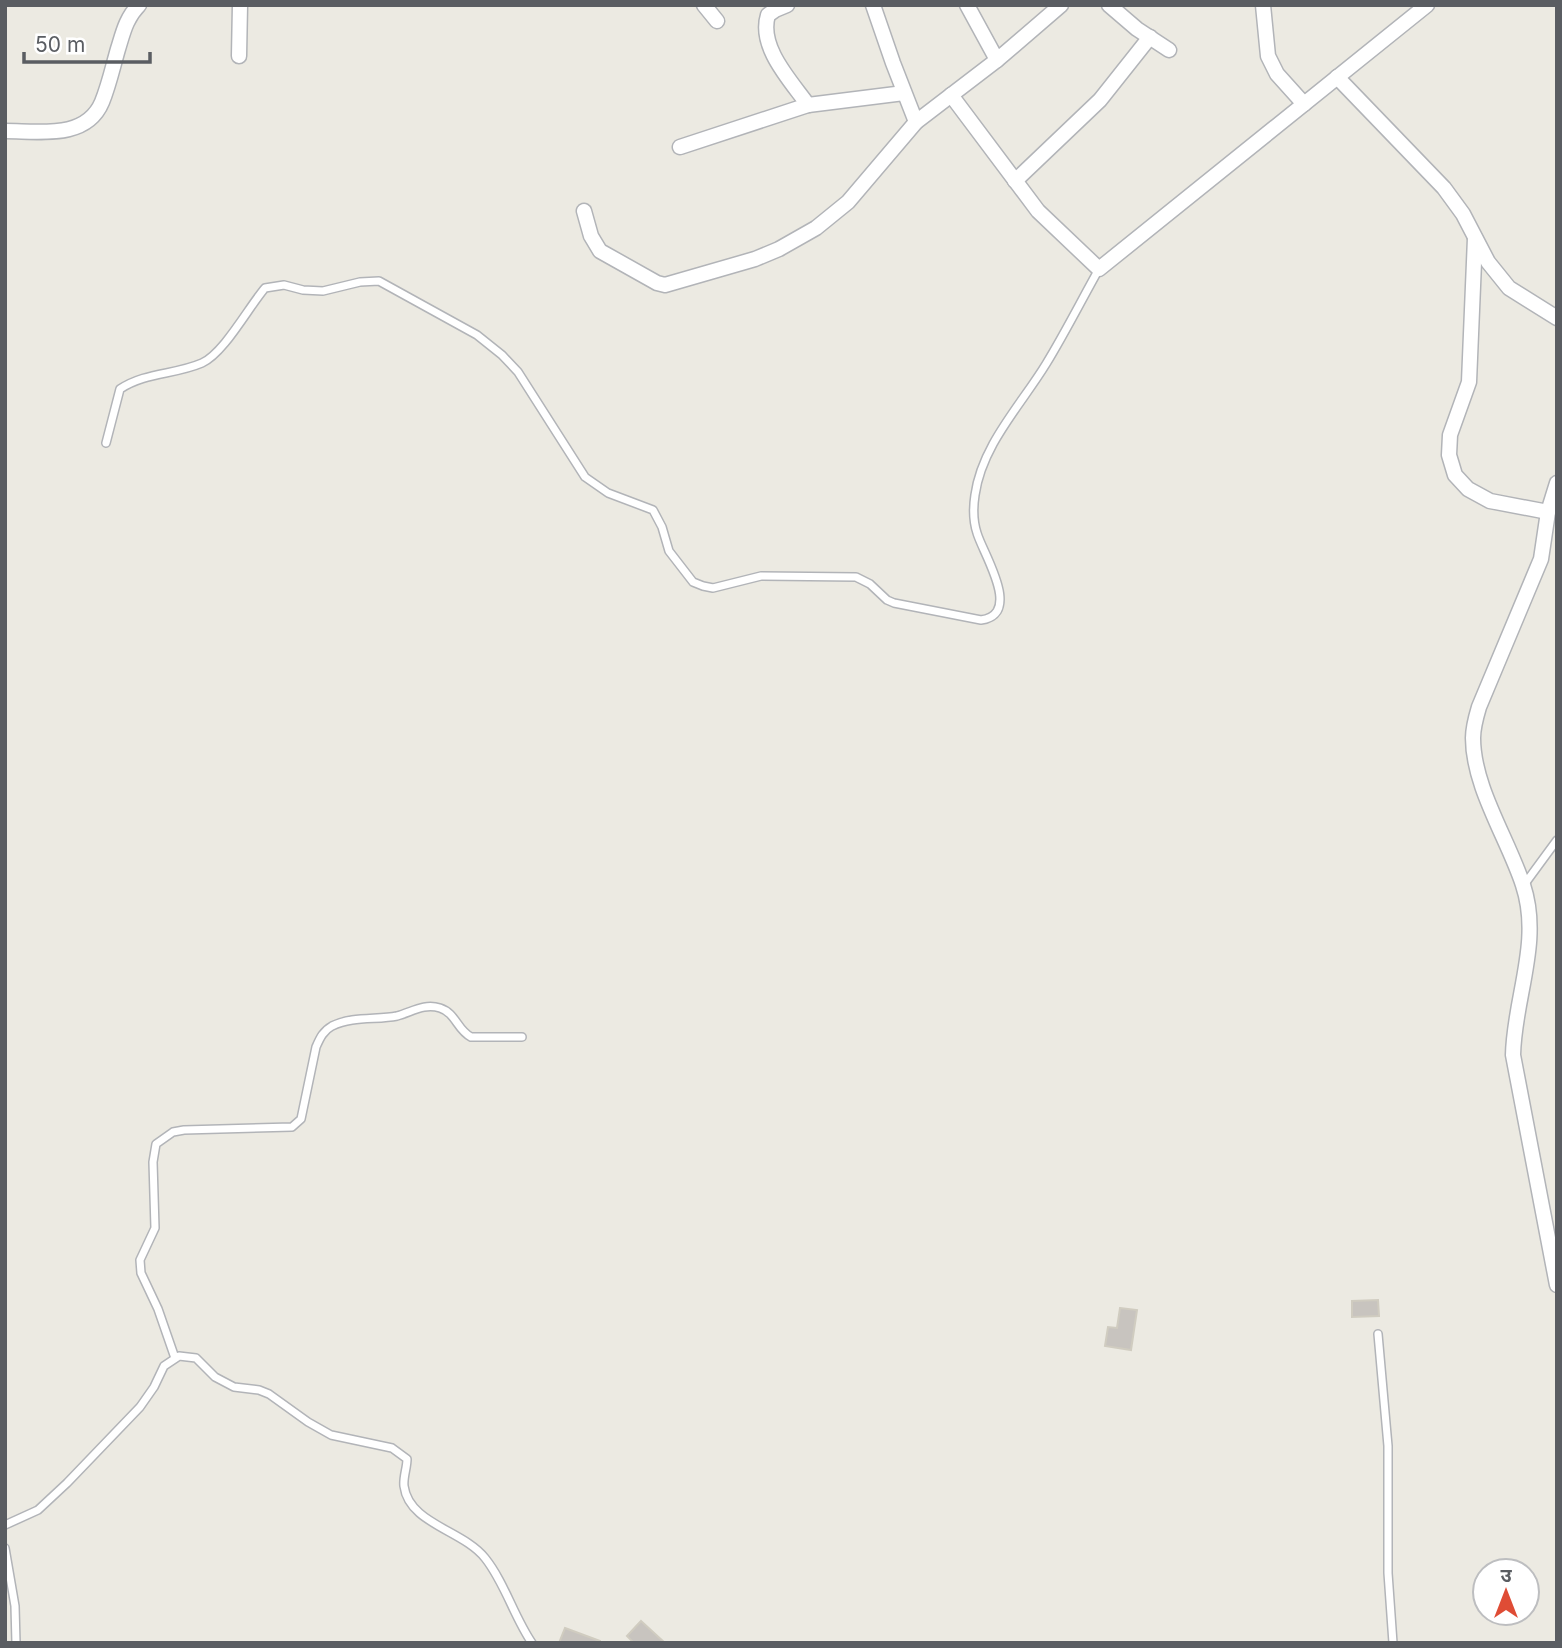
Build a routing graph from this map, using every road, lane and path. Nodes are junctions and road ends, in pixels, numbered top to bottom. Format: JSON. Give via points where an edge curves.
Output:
{"nodes":[{"id":1,"x":139,"y":5,"type":"edge"},
{"id":2,"x":240,"y":5,"type":"edge"},
{"id":3,"x":704,"y":5,"type":"edge"},
{"id":4,"x":787,"y":5,"type":"edge"},
{"id":5,"x":873,"y":5,"type":"edge"},
{"id":6,"x":967,"y":5,"type":"edge"},
{"id":7,"x":1061,"y":5,"type":"edge"},
{"id":8,"x":1109,"y":5,"type":"edge"},
{"id":9,"x":1263,"y":5,"type":"edge"},
{"id":10,"x":1427,"y":5,"type":"edge"},
{"id":11,"x":717,"y":21,"type":"dead end"},
{"id":12,"x":1150,"y":37,"type":"junction"},
{"id":13,"x":1169,"y":50,"type":"dead end"},
{"id":14,"x":239,"y":56,"type":"dead end"},
{"id":15,"x":996,"y":60,"type":"junction"},
{"id":16,"x":1337,"y":77,"type":"junction"},
{"id":17,"x":904,"y":93,"type":"junction"},
{"id":18,"x":951,"y":95,"type":"junction"},
{"id":19,"x":1304,"y":104,"type":"junction"},
{"id":20,"x":808,"y":105,"type":"junction"},
{"id":21,"x":916,"y":122,"type":"junction"},
{"id":22,"x":5,"y":131,"type":"edge"},
{"id":23,"x":680,"y":147,"type":"dead end"},
{"id":24,"x":1015,"y":181,"type":"junction"},
{"id":25,"x":584,"y":211,"type":"dead end"},
{"id":26,"x":1475,"y":238,"type":"junction"},
{"id":27,"x":1098,"y":270,"type":"junction"},
{"id":28,"x":1557,"y":318,"type":"edge"},
{"id":29,"x":106,"y":443,"type":"dead end"},
{"id":30,"x":1557,"y":483,"type":"edge"},
{"id":31,"x":1548,"y":512,"type":"junction"},
{"id":32,"x":1557,"y":840,"type":"edge"},
{"id":33,"x":1524,"y":886,"type":"junction"},
{"id":34,"x":522,"y":1037,"type":"dead end"},
{"id":35,"x":1557,"y":1285,"type":"edge"},
{"id":36,"x":1378,"y":1334,"type":"dead end"},
{"id":37,"x":175,"y":1358,"type":"junction"},
{"id":38,"x":5,"y":1525,"type":"edge"},
{"id":39,"x":5,"y":1548,"type":"edge"},
{"id":40,"x":16,"y":1643,"type":"edge"},
{"id":41,"x":532,"y":1643,"type":"edge"},
{"id":42,"x":1393,"y":1643,"type":"edge"}],
"edges":[{"from":1,"to":22,"type":"street","via":[[125,24],[102,102],[93,117],[67,130]]},
{"from":2,"to":14,"type":"street"},
{"from":3,"to":11,"type":"street"},
{"from":4,"to":20,"type":"street","via":[[768,15],[766,31],[773,53]]},
{"from":5,"to":17,"type":"street"},
{"from":6,"to":15,"type":"street"},
{"from":7,"to":15,"type":"street"},
{"from":8,"to":12,"type":"street"},
{"from":9,"to":19,"type":"street","via":[[1268,57]]},
{"from":10,"to":16,"type":"street"},
{"from":12,"to":13,"type":"street"},
{"from":12,"to":24,"type":"street","via":[[1100,100]]},
{"from":15,"to":18,"type":"street"},
{"from":16,"to":19,"type":"street"},
{"from":16,"to":26,"type":"street","via":[[1444,188]]},
{"from":17,"to":20,"type":"street"},
{"from":17,"to":21,"type":"street"},
{"from":18,"to":21,"type":"street"},
{"from":18,"to":24,"type":"street"},
{"from":19,"to":27,"type":"street"},
{"from":20,"to":23,"type":"street"},
{"from":21,"to":25,"type":"street","via":[[848,202],[816,228],[755,259],[677,283],[657,283],[600,251],[590,236]]},
{"from":24,"to":27,"type":"street","via":[[1038,211]]},
{"from":26,"to":28,"type":"street","via":[[1509,288]]},
{"from":26,"to":31,"type":"street","via":[[1469,382],[1450,435],[1449,455],[1455,475],[1468,489],[1490,501]]},
{"from":27,"to":29,"type":"lane","via":[[1047,362],[995,442],[977,485],[975,524],[999,585],[997,610],[988,619],[904,607],[856,577],[761,576],[713,588],[693,582],[669,551],[653,510],[620,499],[585,477],[511,363],[467,329],[379,282],[323,291],[284,285],[265,288],[228,339],[204,362],[136,379],[120,389]]},
{"from":30,"to":31,"type":"street"},
{"from":31,"to":33,"type":"street","via":[[1541,559],[1479,707],[1473,740],[1482,782]]},
{"from":32,"to":33,"type":"lane"},
{"from":33,"to":35,"type":"street","via":[[1530,941],[1513,1055]]},
{"from":34,"to":37,"type":"lane","via":[[471,1037],[450,1013],[426,1006],[394,1016],[335,1024],[316,1047],[301,1119],[292,1127],[184,1130],[156,1144],[155,1228],[140,1260],[141,1273]]},
{"from":36,"to":42,"type":"lane","via":[[1388,1447]]},
{"from":37,"to":38,"type":"lane","via":[[164,1366],[140,1407],[67,1483],[38,1510]]},
{"from":37,"to":41,"type":"lane","via":[[196,1358],[215,1377],[234,1387],[269,1394],[331,1435],[400,1452],[407,1459],[403,1481],[410,1501],[429,1521],[471,1543],[488,1560]]},
{"from":39,"to":40,"type":"lane"}]}
